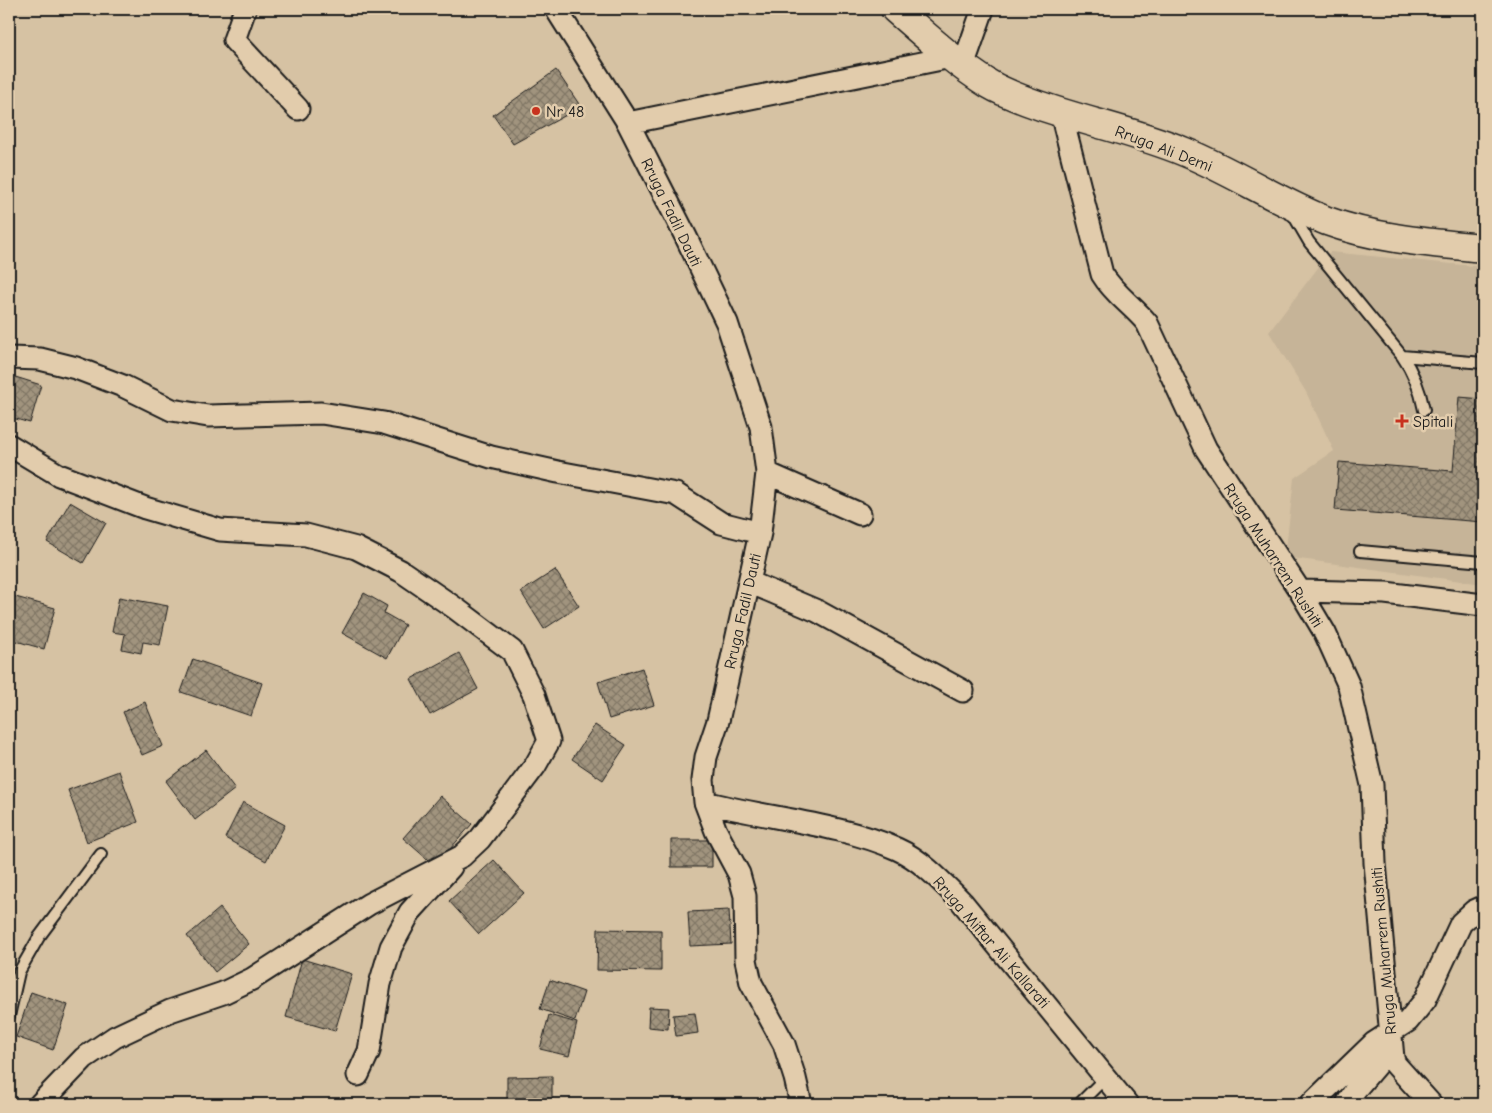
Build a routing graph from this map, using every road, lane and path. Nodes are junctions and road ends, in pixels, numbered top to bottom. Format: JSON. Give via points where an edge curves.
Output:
{"nodes":[{"id":1,"x":246,"y":9,"type":"edge"},
{"id":2,"x":556,"y":9,"type":"edge"},
{"id":3,"x":895,"y":9,"type":"edge"},
{"id":4,"x":983,"y":9,"type":"edge"},
{"id":5,"x":957,"y":61,"type":"junction"},
{"id":6,"x":298,"y":109,"type":"dead end"},
{"id":7,"x":1061,"y":113,"type":"junction"},
{"id":8,"x":628,"y":123,"type":"junction"},
{"id":9,"x":1287,"y":204,"type":"junction"},
{"id":10,"x":1483,"y":248,"type":"edge"},
{"id":11,"x":1402,"y":356,"type":"junction"},
{"id":12,"x":9,"y":358,"type":"edge"},
{"id":13,"x":1483,"y":363,"type":"edge"},
{"id":14,"x":1424,"y":410,"type":"dead end"},
{"id":15,"x":9,"y":445,"type":"edge"},
{"id":16,"x":767,"y":473,"type":"junction"},
{"id":17,"x":860,"y":514,"type":"dead end"},
{"id":18,"x":760,"y":533,"type":"junction"},
{"id":19,"x":1360,"y":550,"type":"dead end"},
{"id":20,"x":1483,"y":562,"type":"edge"},
{"id":21,"x":749,"y":582,"type":"junction"},
{"id":22,"x":1300,"y":591,"type":"junction"},
{"id":23,"x":1483,"y":606,"type":"edge"},
{"id":24,"x":963,"y":692,"type":"dead end"},
{"id":25,"x":705,"y":802,"type":"junction"},
{"id":26,"x":101,"y":854,"type":"dead end"},
{"id":27,"x":462,"y":856,"type":"junction"},
{"id":28,"x":1483,"y":907,"type":"edge"},
{"id":29,"x":9,"y":1016,"type":"edge"},
{"id":30,"x":1391,"y":1034,"type":"junction"},
{"id":31,"x":358,"y":1075,"type":"dead end"},
{"id":32,"x":1105,"y":1078,"type":"junction"},
{"id":33,"x":40,"y":1104,"type":"edge"},
{"id":34,"x":801,"y":1104,"type":"edge"},
{"id":35,"x":1079,"y":1104,"type":"edge"},
{"id":36,"x":1127,"y":1104,"type":"edge"},
{"id":37,"x":1311,"y":1104,"type":"edge"},
{"id":38,"x":1348,"y":1104,"type":"edge"},
{"id":39,"x":1432,"y":1104,"type":"edge"}],
"edges":[{"from":1,"to":6,"type":"street","via":[[234,40]]},
{"from":2,"to":8,"type":"street","name":"Rruga Fadil Dauti"},
{"from":3,"to":5,"type":"main road","name":"Rruga Ali Demi"},
{"from":4,"to":5,"type":"street"},
{"from":5,"to":7,"type":"main road","name":"Rruga Ali Demi","via":[[990,85]]},
{"from":5,"to":8,"type":"street"},
{"from":7,"to":9,"type":"main road","name":"Rruga Ali Demi","via":[[1149,138],[1185,152]]},
{"from":7,"to":22,"type":"street","name":"Rruga Muharrem Rushiti","via":[[1102,274],[1111,290],[1148,323],[1206,449]]},
{"from":8,"to":16,"type":"street","name":"Rruga Fadil Dauti","via":[[727,323],[762,426]]},
{"from":9,"to":10,"type":"main road","name":"Rruga Ali Demi","via":[[1330,222],[1372,232],[1421,242]]},
{"from":9,"to":11,"type":"lane","via":[[1310,242]]},
{"from":11,"to":13,"type":"lane"},
{"from":11,"to":14,"type":"lane","via":[[1414,374]]},
{"from":12,"to":18,"type":"street","via":[[40,359],[76,368],[172,410],[208,416],[321,413],[384,423],[491,457],[676,494],[721,523]]},
{"from":15,"to":27,"type":"street","via":[[60,474],[145,508],[220,530],[306,535],[356,548],[401,571],[512,651],[534,695],[549,741],[535,766],[480,838]]},
{"from":16,"to":17,"type":"street"},
{"from":16,"to":18,"type":"street","name":"Rruga Fadil Dauti"},
{"from":18,"to":21,"type":"street","name":"Rruga Fadil Dauti"},
{"from":19,"to":20,"type":"lane"},
{"from":21,"to":24,"type":"street","via":[[818,611]]},
{"from":21,"to":25,"type":"street","name":"Rruga Fadil Dauti","via":[[718,721],[706,757]]},
{"from":22,"to":23,"type":"street","via":[[1385,593]]},
{"from":22,"to":30,"type":"street","name":"Rruga Muharrem Rushiti","via":[[1325,633],[1348,686],[1372,784],[1375,863]]},
{"from":25,"to":32,"type":"street","name":"Rruga Miftar Ali Kallarati","via":[[854,835],[898,849],[932,872],[962,902]]},
{"from":25,"to":34,"type":"street","name":"Rruga Fadil Dauti","via":[[739,874],[745,896],[746,960],[751,983],[784,1044]]},
{"from":26,"to":29,"type":"lane","via":[[34,946],[19,972]]},
{"from":27,"to":31,"type":"street","via":[[410,912],[391,947],[380,984],[369,1050]]},
{"from":27,"to":33,"type":"street","via":[[369,904],[252,979],[222,994],[170,1011],[115,1037],[84,1058]]},
{"from":28,"to":30,"type":"street","via":[[1462,923],[1425,1000],[1408,1021]]},
{"from":30,"to":37,"type":"street","via":[[1374,1043]]},
{"from":30,"to":38,"type":"street","via":[[1383,1057]]},
{"from":30,"to":39,"type":"street","name":"Rruga Muharrem Rushiti","via":[[1395,1064]]},
{"from":32,"to":35,"type":"lane"},
{"from":32,"to":36,"type":"street","name":"Rruga Miftar Ali Kallarati"}]}
